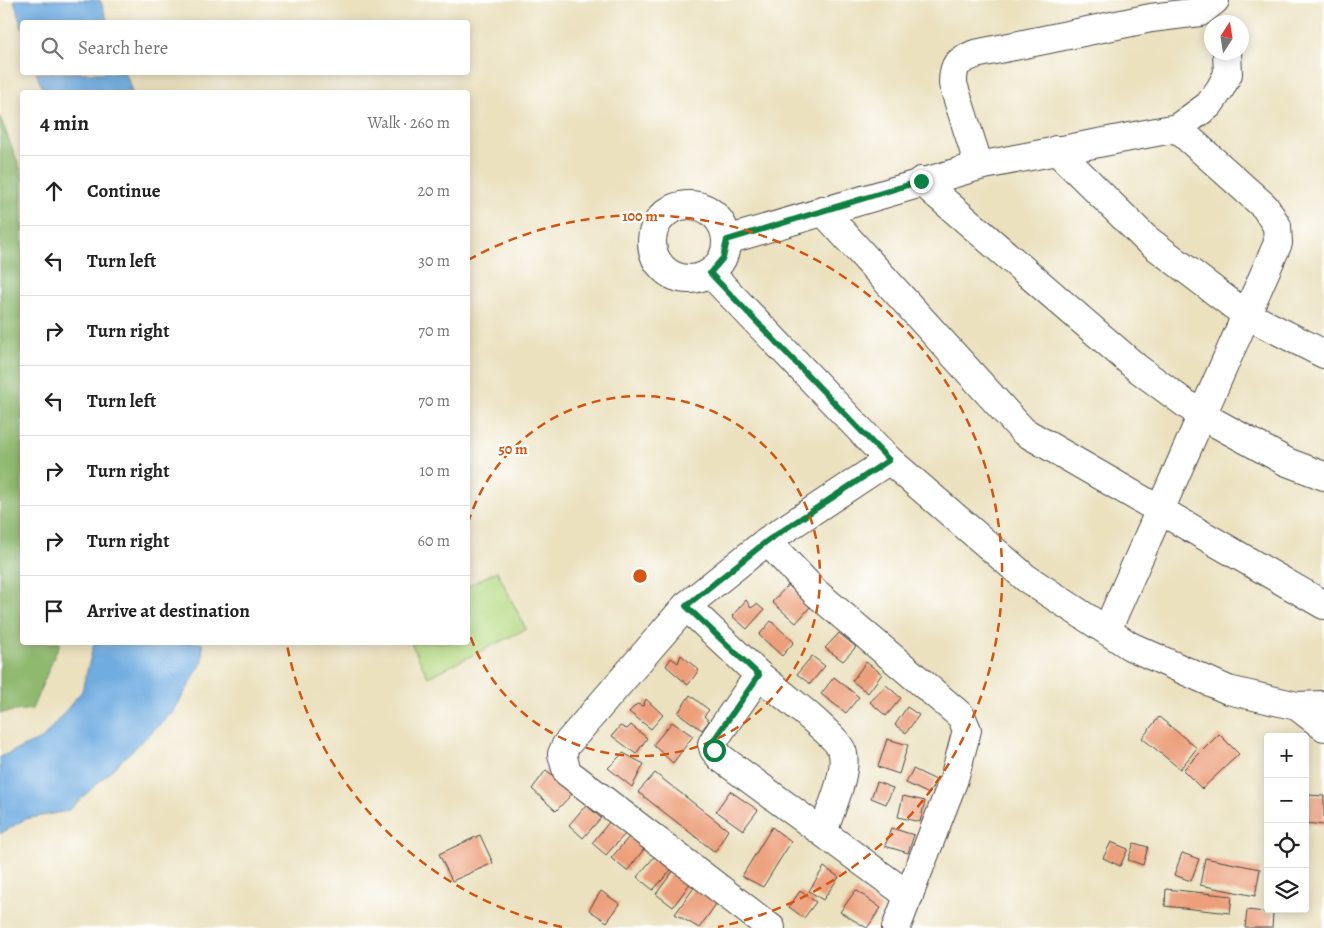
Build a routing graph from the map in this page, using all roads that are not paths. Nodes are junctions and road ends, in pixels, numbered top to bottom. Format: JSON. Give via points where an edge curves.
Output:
{"nodes":[{"id":1,"x":1210,"y":11,"type":"edge"},
{"id":2,"x":1227,"y":60,"type":"edge"},
{"id":3,"x":1177,"y":128,"type":"junction"},
{"id":4,"x":1056,"y":150,"type":"junction"},
{"id":5,"x":979,"y":166,"type":"junction"},
{"id":6,"x":921,"y":181,"type":"junction"},
{"id":7,"x":822,"y":210,"type":"junction"},
{"id":8,"x":727,"y":240,"type":"junction"},
{"id":9,"x":710,"y":273,"type":"junction"},
{"id":10,"x":1245,"y":314,"type":"junction"},
{"id":11,"x":1324,"y":354,"type":"edge"},
{"id":12,"x":1200,"y":415,"type":"junction"},
{"id":13,"x":889,"y":460,"type":"junction"},
{"id":14,"x":1324,"y":476,"type":"edge"},
{"id":15,"x":1160,"y":510,"type":"junction"},
{"id":16,"x":767,"y":541,"type":"junction"},
{"id":17,"x":1324,"y":605,"type":"edge"},
{"id":18,"x":686,"y":606,"type":"junction"},
{"id":19,"x":1107,"y":630,"type":"junction"},
{"id":20,"x":759,"y":675,"type":"junction"},
{"id":21,"x":1324,"y":705,"type":"edge"},
{"id":22,"x":1297,"y":706,"type":"junction"},
{"id":23,"x":1324,"y":727,"type":"edge"},
{"id":24,"x":823,"y":832,"type":"junction"},
{"id":25,"x":909,"y":896,"type":"junction"},
{"id":26,"x":771,"y":928,"type":"edge"},
{"id":27,"x":896,"y":928,"type":"edge"}],
"edges":[{"from":1,"to":5,"type":"street","via":[[1151,18],[975,54],[959,61],[953,70],[953,84]]},
{"from":2,"to":3,"type":"street","via":[[1228,74],[1209,105]]},
{"from":3,"to":4,"type":"street"},
{"from":3,"to":10,"type":"street","via":[[1265,206],[1277,226],[1278,243]]},
{"from":4,"to":5,"type":"street"},
{"from":4,"to":10,"type":"street","via":[[1145,238]]},
{"from":5,"to":6,"type":"street"},
{"from":6,"to":7,"type":"street"},
{"from":6,"to":12,"type":"street","via":[[1137,368]]},
{"from":7,"to":8,"type":"street"},
{"from":7,"to":15,"type":"street","via":[[1023,432]]},
{"from":8,"to":9,"type":"street","via":[[723,258]]},
{"from":8,"to":9,"type":"street","via":[[712,212],[691,204],[670,209],[655,225],[652,246],[660,266],[669,273],[690,279]]},
{"from":9,"to":13,"type":"street"},
{"from":10,"to":11,"type":"street"},
{"from":10,"to":12,"type":"street"},
{"from":12,"to":14,"type":"street","via":[[1287,462]]},
{"from":12,"to":15,"type":"street"},
{"from":13,"to":16,"type":"street"},
{"from":13,"to":19,"type":"street","via":[[1026,578]]},
{"from":15,"to":17,"type":"street"},
{"from":15,"to":19,"type":"street"},
{"from":16,"to":18,"type":"street"},
{"from":16,"to":25,"type":"street","via":[[815,592],[965,722],[966,741],[954,779]]},
{"from":18,"to":20,"type":"street"},
{"from":18,"to":26,"type":"street","via":[[566,746],[562,762],[567,772]]},
{"from":19,"to":22,"type":"street","via":[[1130,646],[1228,690]]},
{"from":20,"to":24,"type":"street","via":[[834,739],[844,753],[844,768]]},
{"from":20,"to":24,"type":"street","via":[[716,737],[712,744],[714,750]]},
{"from":21,"to":22,"type":"street"},
{"from":22,"to":23,"type":"street"},
{"from":24,"to":25,"type":"street"},
{"from":25,"to":27,"type":"street"}]}
